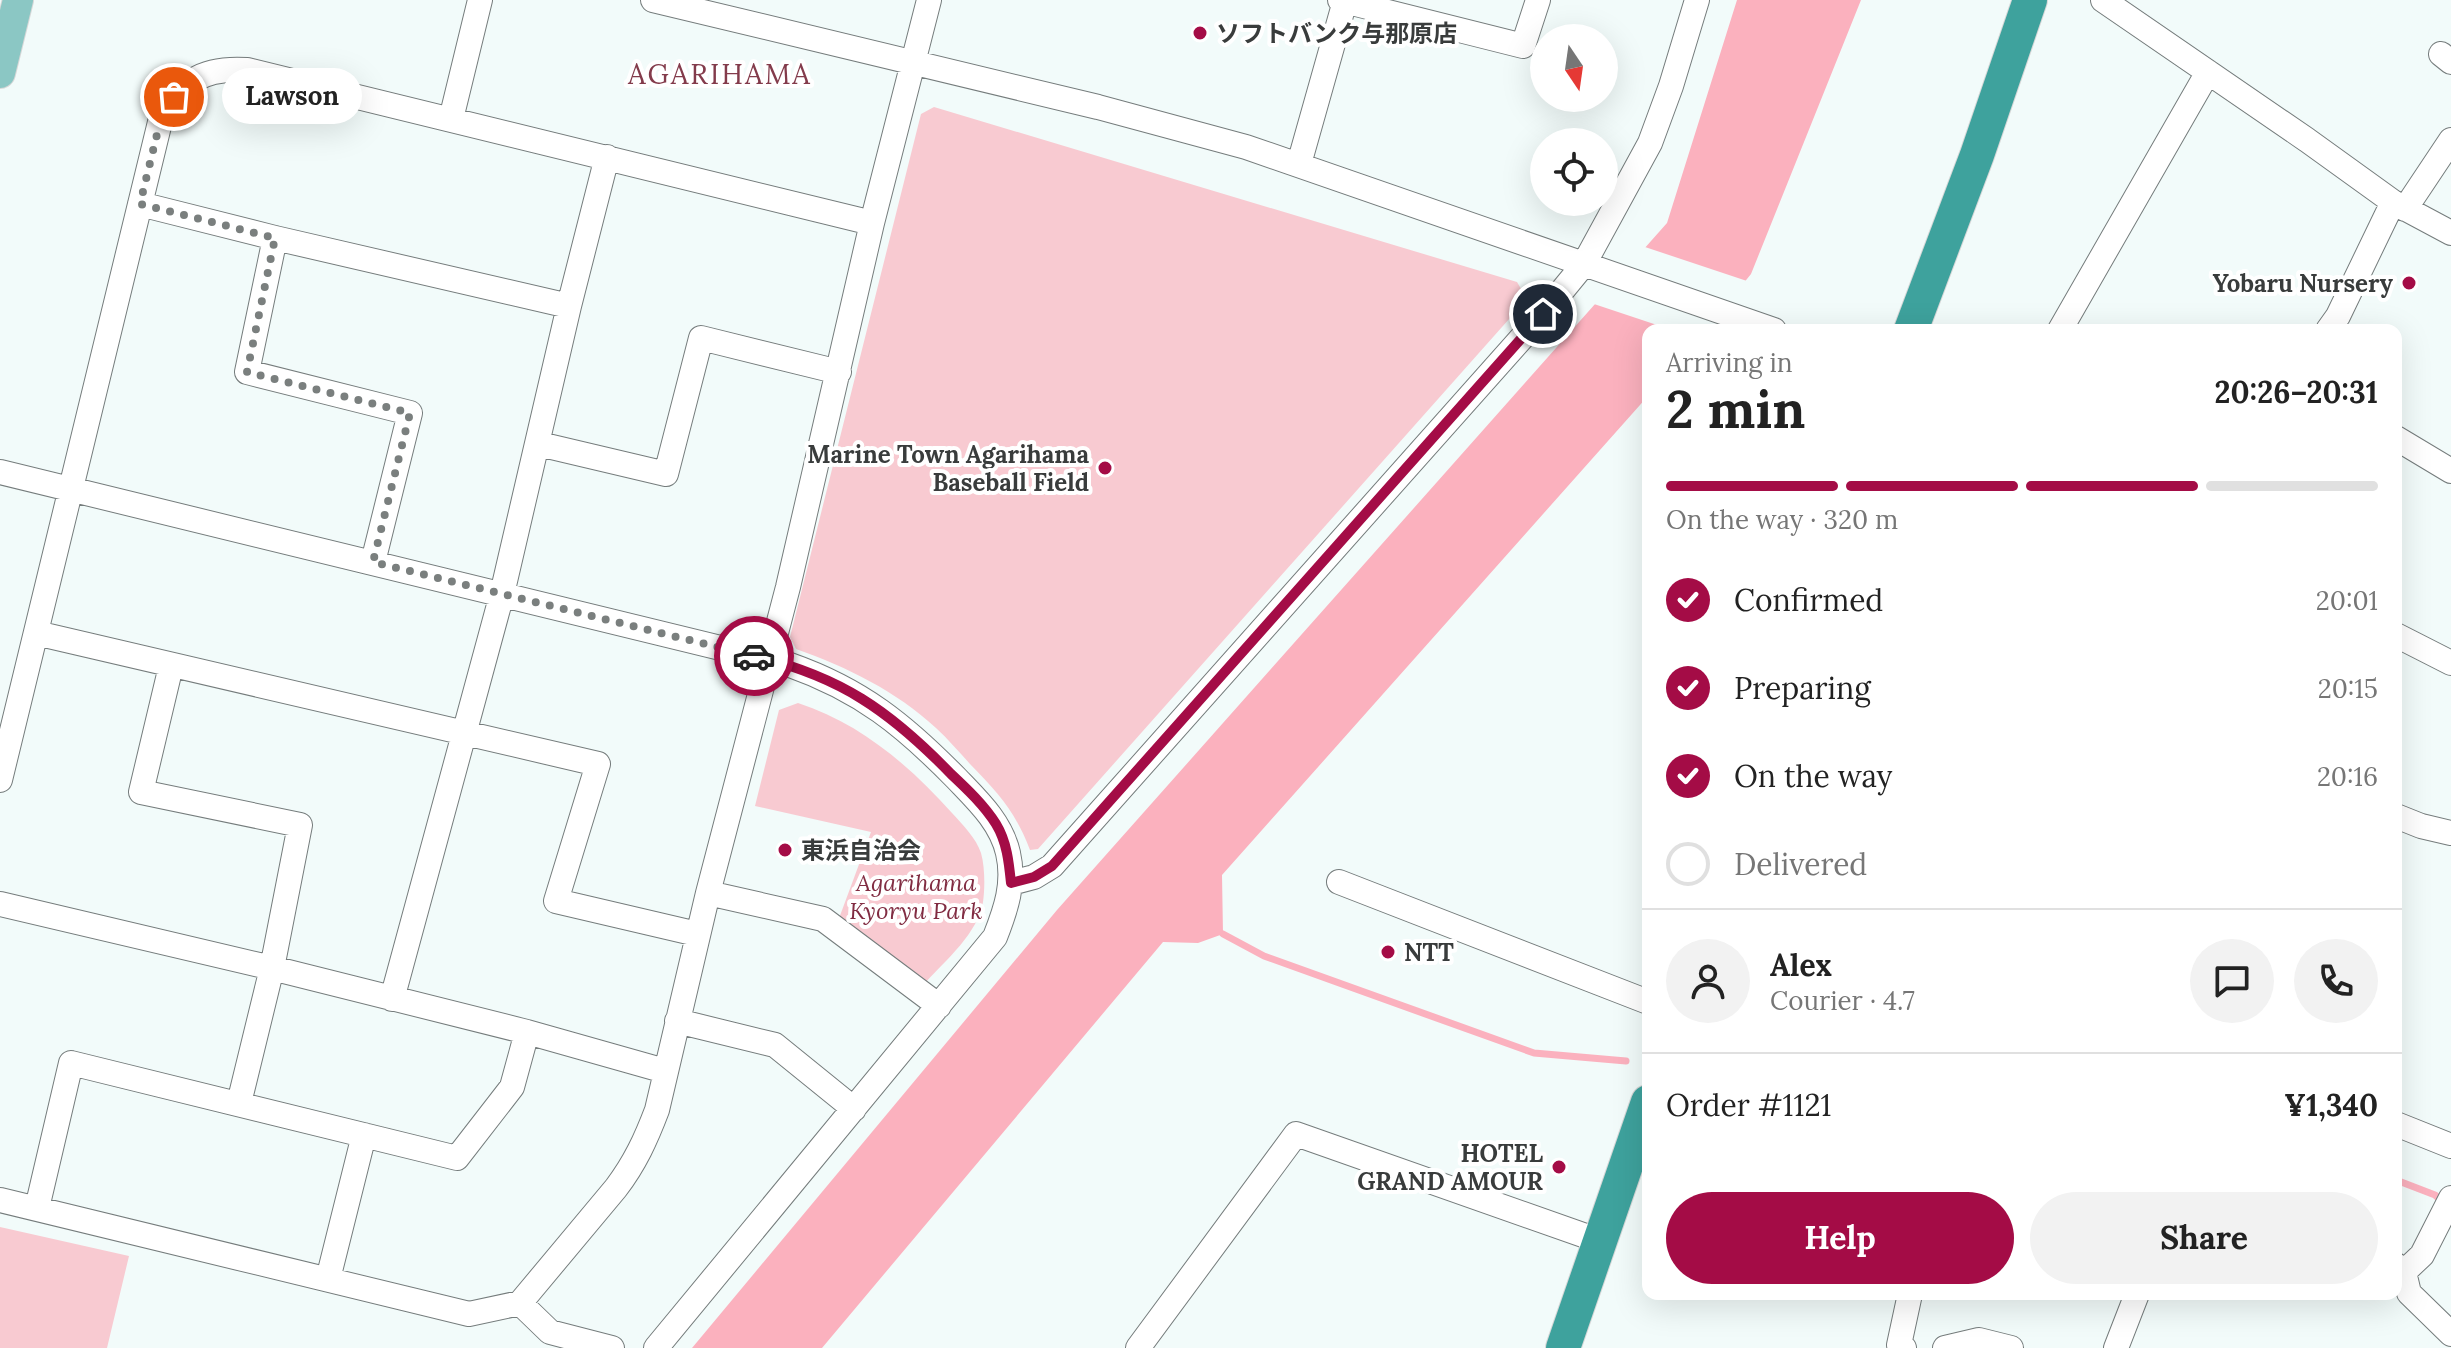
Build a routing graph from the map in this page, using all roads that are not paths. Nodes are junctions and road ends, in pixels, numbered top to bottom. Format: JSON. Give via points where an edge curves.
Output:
{"nodes":[{"id":1,"x":18,"y":0,"type":"edge"},
{"id":2,"x":480,"y":0,"type":"edge"},
{"id":3,"x":653,"y":0,"type":"edge"},
{"id":4,"x":929,"y":0,"type":"edge"},
{"id":5,"x":1538,"y":0,"type":"edge"},
{"id":6,"x":1697,"y":0,"type":"edge"},
{"id":7,"x":2030,"y":0,"type":"edge"},
{"id":8,"x":2103,"y":0,"type":"edge"},
{"id":9,"x":1342,"y":1,"type":"edge"},
{"id":10,"x":913,"y":63,"type":"junction"},
{"id":11,"x":2208,"y":72,"type":"junction"},
{"id":12,"x":0,"y":73,"type":"edge"},
{"id":13,"x":451,"y":119,"type":"junction"},
{"id":14,"x":2451,"y":140,"type":"edge"},
{"id":15,"x":607,"y":157,"type":"junction"},
{"id":16,"x":1299,"y":164,"type":"junction"},
{"id":17,"x":140,"y":204,"type":"junction"},
{"id":18,"x":2399,"y":205,"type":"junction"},
{"id":19,"x":872,"y":223,"type":"junction"},
{"id":20,"x":2451,"y":233,"type":"edge"},
{"id":21,"x":275,"y":238,"type":"junction"},
{"id":22,"x":1584,"y":264,"type":"junction"},
{"id":23,"x":569,"y":306,"type":"junction"},
{"id":24,"x":1757,"y":324,"type":"edge"},
{"id":25,"x":1913,"y":324,"type":"edge"},
{"id":26,"x":2063,"y":324,"type":"edge"},
{"id":27,"x":2332,"y":324,"type":"edge"},
{"id":28,"x":839,"y":372,"type":"junction"},
{"id":29,"x":2402,"y":442,"type":"edge"},
{"id":30,"x":539,"y":444,"type":"junction"},
{"id":31,"x":2451,"y":471,"type":"edge"},
{"id":32,"x":0,"y":472,"type":"edge"},
{"id":33,"x":72,"y":489,"type":"junction"},
{"id":34,"x":373,"y":562,"type":"junction"},
{"id":35,"x":502,"y":594,"type":"junction"},
{"id":36,"x":36,"y":633,"type":"junction"},
{"id":37,"x":2402,"y":638,"type":"edge"},
{"id":38,"x":769,"y":659,"type":"junction"},
{"id":39,"x":2451,"y":663,"type":"edge"},
{"id":40,"x":171,"y":666,"type":"junction"},
{"id":41,"x":465,"y":733,"type":"junction"},
{"id":42,"x":0,"y":780,"type":"edge"},
{"id":43,"x":2402,"y":818,"type":"edge"},
{"id":44,"x":2451,"y":833,"type":"edge"},
{"id":45,"x":1339,"y":882,"type":"dead end"},
{"id":46,"x":1011,"y":883,"type":"junction"},
{"id":47,"x":708,"y":893,"type":"junction"},
{"id":48,"x":0,"y":904,"type":"edge"},
{"id":49,"x":697,"y":934,"type":"junction"},
{"id":50,"x":272,"y":968,"type":"junction"},
{"id":51,"x":392,"y":999,"type":"junction"},
{"id":52,"x":1642,"y":1000,"type":"edge"},
{"id":53,"x":939,"y":1006,"type":"junction"},
{"id":54,"x":677,"y":1021,"type":"junction"},
{"id":55,"x":527,"y":1032,"type":"junction"},
{"id":56,"x":665,"y":1071,"type":"junction"},
{"id":57,"x":239,"y":1103,"type":"junction"},
{"id":58,"x":854,"y":1109,"type":"junction"},
{"id":59,"x":1642,"y":1119,"type":"edge"},
{"id":60,"x":2402,"y":1126,"type":"edge"},
{"id":61,"x":364,"y":1135,"type":"junction"},
{"id":62,"x":2451,"y":1146,"type":"edge"},
{"id":63,"x":2451,"y":1198,"type":"edge"},
{"id":64,"x":0,"y":1200,"type":"edge"},
{"id":65,"x":37,"y":1208,"type":"junction"},
{"id":66,"x":1600,"y":1241,"type":"junction"},
{"id":67,"x":2402,"y":1268,"type":"edge"},
{"id":68,"x":2402,"y":1274,"type":"edge"},
{"id":69,"x":328,"y":1279,"type":"junction"},
{"id":70,"x":1909,"y":1300,"type":"edge"},
{"id":71,"x":2135,"y":1300,"type":"edge"},
{"id":72,"x":520,"y":1303,"type":"junction"},
{"id":73,"x":2451,"y":1334,"type":"edge"},
{"id":74,"x":1997,"y":1346,"type":"edge"},
{"id":75,"x":612,"y":1348,"type":"edge"},
{"id":76,"x":656,"y":1348,"type":"edge"},
{"id":77,"x":1138,"y":1348,"type":"edge"},
{"id":78,"x":1563,"y":1348,"type":"edge"},
{"id":79,"x":1904,"y":1348,"type":"edge"},
{"id":80,"x":1945,"y":1348,"type":"edge"},
{"id":81,"x":2116,"y":1348,"type":"edge"},
{"id":82,"x":2440,"y":1348,"type":"edge"}],
"edges":[{"from":1,"to":12,"type":"main road"},
{"from":2,"to":13,"type":"street"},
{"from":3,"to":10,"type":"street"},
{"from":4,"to":10,"type":"street"},
{"from":5,"to":9,"type":"street","via":[[1523,46]]},
{"from":6,"to":22,"type":"street","via":[[1650,143]]},
{"from":7,"to":25,"type":"highway"},
{"from":8,"to":11,"type":"street"},
{"from":9,"to":16,"type":"street"},
{"from":10,"to":16,"type":"street","via":[[1156,122]]},
{"from":10,"to":19,"type":"street"},
{"from":11,"to":18,"type":"street"},
{"from":11,"to":26,"type":"street"},
{"from":13,"to":15,"type":"street"},
{"from":13,"to":17,"type":"street","via":[[247,70],[213,72],[174,97],[160,122]]},
{"from":14,"to":18,"type":"street"},
{"from":15,"to":19,"type":"street"},
{"from":15,"to":23,"type":"street"},
{"from":16,"to":22,"type":"street"},
{"from":17,"to":21,"type":"street"},
{"from":17,"to":33,"type":"street"},
{"from":18,"to":20,"type":"street"},
{"from":18,"to":27,"type":"street"},
{"from":19,"to":28,"type":"street"},
{"from":21,"to":23,"type":"street"},
{"from":21,"to":34,"type":"street","via":[[247,372],[410,413]]},
{"from":22,"to":24,"type":"street"},
{"from":22,"to":46,"type":"street","via":[[1052,866]]},
{"from":23,"to":30,"type":"street"},
{"from":28,"to":30,"type":"street","via":[[701,338],[666,474]]},
{"from":28,"to":38,"type":"street"},
{"from":29,"to":31,"type":"street"},
{"from":30,"to":35,"type":"street"},
{"from":32,"to":33,"type":"street"},
{"from":33,"to":34,"type":"street"},
{"from":33,"to":36,"type":"street"},
{"from":34,"to":35,"type":"street"},
{"from":35,"to":38,"type":"street"},
{"from":35,"to":41,"type":"street"},
{"from":36,"to":40,"type":"street"},
{"from":36,"to":42,"type":"street"},
{"from":37,"to":39,"type":"street"},
{"from":38,"to":46,"type":"street","via":[[857,694],[922,744],[997,826],[1008,853]]},
{"from":38,"to":47,"type":"street"},
{"from":40,"to":41,"type":"street"},
{"from":40,"to":50,"type":"street","via":[[141,792],[300,825]]},
{"from":41,"to":49,"type":"street","via":[[598,764],[556,901]]},
{"from":41,"to":51,"type":"street"},
{"from":43,"to":44,"type":"street"},
{"from":45,"to":52,"type":"street"},
{"from":46,"to":53,"type":"street","via":[[995,937]]},
{"from":47,"to":49,"type":"street"},
{"from":47,"to":53,"type":"street","via":[[823,919]]},
{"from":48,"to":50,"type":"street"},
{"from":49,"to":54,"type":"street"},
{"from":50,"to":51,"type":"street"},
{"from":50,"to":57,"type":"street"},
{"from":51,"to":55,"type":"street"},
{"from":53,"to":58,"type":"street"},
{"from":54,"to":56,"type":"street"},
{"from":54,"to":58,"type":"street","via":[[775,1045]]},
{"from":55,"to":56,"type":"street"},
{"from":55,"to":61,"type":"street","via":[[512,1087],[457,1158]]},
{"from":56,"to":72,"type":"street","via":[[657,1110],[631,1168]]},
{"from":57,"to":61,"type":"street"},
{"from":57,"to":65,"type":"street","via":[[71,1063]]},
{"from":58,"to":76,"type":"street"},
{"from":59,"to":66,"type":"highway"},
{"from":60,"to":62,"type":"street"},
{"from":61,"to":69,"type":"street"},
{"from":63,"to":67,"type":"street","via":[[2422,1255]]},
{"from":64,"to":65,"type":"street"},
{"from":65,"to":69,"type":"street"},
{"from":66,"to":77,"type":"street","via":[[1296,1134]]},
{"from":66,"to":78,"type":"highway"},
{"from":68,"to":73,"type":"street","via":[[2409,1293]]},
{"from":69,"to":72,"type":"street","via":[[469,1314]]},
{"from":70,"to":79,"type":"street","via":[[1899,1345]]},
{"from":71,"to":81,"type":"street"},
{"from":72,"to":75,"type":"street","via":[[550,1332]]},
{"from":73,"to":82,"type":"street"},
{"from":74,"to":80,"type":"street","via":[[1979,1340]]}]}
